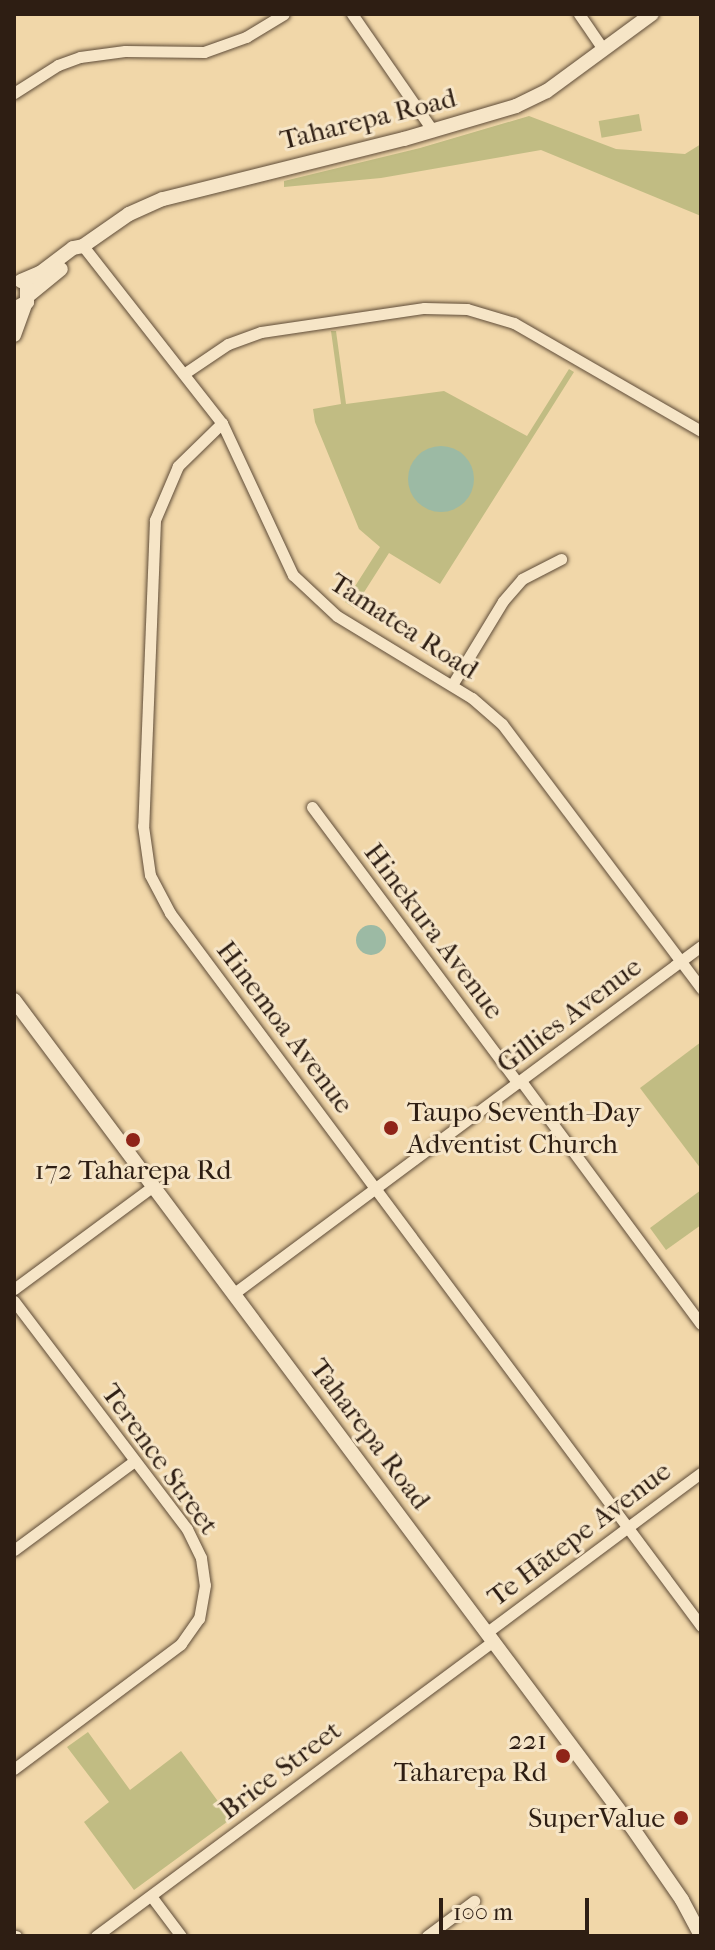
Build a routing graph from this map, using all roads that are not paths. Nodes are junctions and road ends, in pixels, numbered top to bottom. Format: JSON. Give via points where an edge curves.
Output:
{"nodes":[{"id":1,"x":284,"y":14,"type":"edge"},
{"id":2,"x":352,"y":14,"type":"edge"},
{"id":3,"x":579,"y":14,"type":"edge"},
{"id":4,"x":652,"y":14,"type":"edge"},
{"id":5,"x":603,"y":49,"type":"junction"},
{"id":6,"x":14,"y":93,"type":"edge"},
{"id":7,"x":433,"y":131,"type":"junction"},
{"id":8,"x":83,"y":246,"type":"junction"},
{"id":9,"x":17,"y":280,"type":"edge"},
{"id":10,"x":23,"y":303,"type":"edge"},
{"id":11,"x":14,"y":335,"type":"edge"},
{"id":12,"x":185,"y":373,"type":"junction"},
{"id":13,"x":222,"y":423,"type":"junction"},
{"id":14,"x":701,"y":431,"type":"edge"},
{"id":15,"x":561,"y":559,"type":"dead end"},
{"id":16,"x":452,"y":685,"type":"junction"},
{"id":17,"x":312,"y":807,"type":"dead end"},
{"id":18,"x":701,"y":946,"type":"edge"},
{"id":19,"x":681,"y":961,"type":"junction"},
{"id":20,"x":701,"y":988,"type":"edge"},
{"id":21,"x":14,"y":1000,"type":"edge"},
{"id":22,"x":519,"y":1082,"type":"junction"},
{"id":23,"x":153,"y":1186,"type":"junction"},
{"id":24,"x":376,"y":1188,"type":"junction"},
{"id":25,"x":14,"y":1289,"type":"edge"},
{"id":26,"x":233,"y":1294,"type":"junction"},
{"id":27,"x":14,"y":1301,"type":"edge"},
{"id":28,"x":701,"y":1324,"type":"edge"},
{"id":29,"x":133,"y":1462,"type":"junction"},
{"id":30,"x":701,"y":1473,"type":"edge"},
{"id":31,"x":627,"y":1527,"type":"junction"},
{"id":32,"x":14,"y":1550,"type":"edge"},
{"id":33,"x":701,"y":1626,"type":"edge"},
{"id":34,"x":489,"y":1638,"type":"junction"},
{"id":35,"x":14,"y":1769,"type":"edge"},
{"id":36,"x":151,"y":1896,"type":"junction"},
{"id":37,"x":682,"y":1900,"type":"junction"},
{"id":38,"x":474,"y":1901,"type":"dead end"},
{"id":39,"x":701,"y":1917,"type":"edge"},
{"id":40,"x":701,"y":1935,"type":"edge"},
{"id":41,"x":96,"y":1936,"type":"edge"},
{"id":42,"x":181,"y":1936,"type":"edge"},
{"id":43,"x":427,"y":1936,"type":"edge"}],
"edges":[{"from":1,"to":6,"type":"street","via":[[246,37],[204,52],[125,51],[80,57]]},
{"from":2,"to":7,"type":"street"},
{"from":3,"to":5,"type":"street"},
{"from":4,"to":5,"type":"street","name":"Taharepa Road"},
{"from":5,"to":7,"type":"street","name":"Taharepa Road","via":[[534,99]]},
{"from":7,"to":8,"type":"street","name":"Taharepa Road","via":[[163,199],[129,214]]},
{"from":8,"to":9,"type":"street","name":"Taharepa Road","via":[[40,273]]},
{"from":8,"to":10,"type":"street","name":"Taharepa Road"},
{"from":8,"to":12,"type":"street","name":"Tamatea Road"},
{"from":9,"to":10,"type":"street","name":"Taharepa Road"},
{"from":10,"to":11,"type":"street"},
{"from":12,"to":13,"type":"street","name":"Tamatea Road"},
{"from":12,"to":14,"type":"street","via":[[228,344],[261,332],[424,308],[467,309],[514,323]]},
{"from":13,"to":16,"type":"street","name":"Tamatea Road","via":[[276,545],[300,583],[337,616]]},
{"from":13,"to":24,"type":"street","name":"Hinemoa Avenue","via":[[178,466],[155,520],[143,826],[147,863],[170,913]]},
{"from":15,"to":16,"type":"street","via":[[522,579]]},
{"from":16,"to":19,"type":"street","name":"Tamatea Road","via":[[515,738]]},
{"from":17,"to":22,"type":"street","name":"Hinekura Avenue"},
{"from":18,"to":19,"type":"street","name":"Gillies Avenue"},
{"from":19,"to":20,"type":"street","name":"Tamatea Road"},
{"from":19,"to":22,"type":"street","name":"Gillies Avenue"},
{"from":21,"to":23,"type":"street","name":"Taharepa Road"},
{"from":22,"to":24,"type":"street","name":"Gillies Avenue"},
{"from":22,"to":28,"type":"street","name":"Hinekura Avenue"},
{"from":23,"to":25,"type":"street"},
{"from":23,"to":26,"type":"street","name":"Taharepa Road"},
{"from":24,"to":26,"type":"street","name":"Gillies Avenue"},
{"from":24,"to":31,"type":"street","name":"Hinemoa Avenue"},
{"from":26,"to":34,"type":"street","name":"Taharepa Road"},
{"from":27,"to":29,"type":"street","name":"Terence Street"},
{"from":29,"to":32,"type":"street"},
{"from":29,"to":35,"type":"street","name":"Terence Street","via":[[195,1544],[205,1585],[199,1618],[165,1658]]},
{"from":30,"to":31,"type":"street","name":"Te Hātepe Avenue"},
{"from":31,"to":33,"type":"street","name":"Hinemoa Avenue"},
{"from":31,"to":34,"type":"street","name":"Te Hātepe Avenue"},
{"from":34,"to":36,"type":"street","name":"Brice Street"},
{"from":34,"to":37,"type":"street","name":"Taharepa Road"},
{"from":36,"to":41,"type":"street","name":"Brice Street"},
{"from":36,"to":42,"type":"street"},
{"from":37,"to":39,"type":"street","name":"Taharepa Road"},
{"from":37,"to":40,"type":"street","name":"Taharepa Road"},
{"from":38,"to":43,"type":"street"}]}
